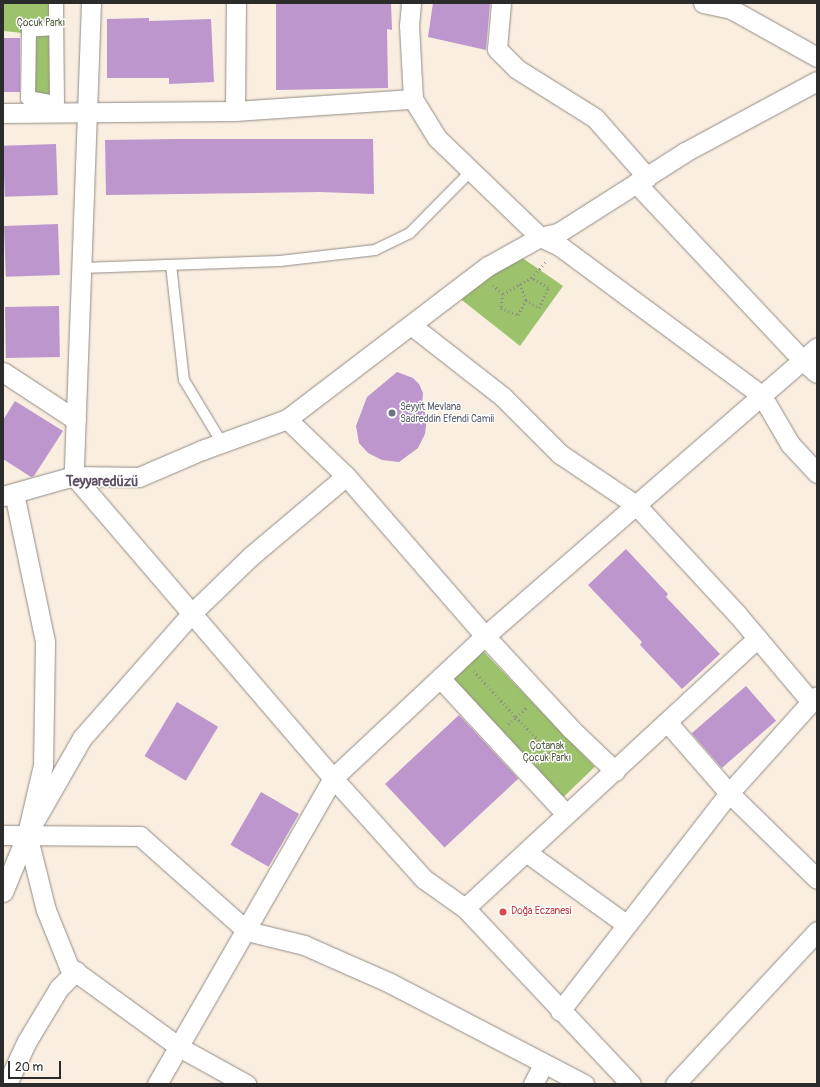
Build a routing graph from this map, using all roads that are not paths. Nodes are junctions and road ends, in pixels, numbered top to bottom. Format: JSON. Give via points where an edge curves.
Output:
{"nodes":[{"id":1,"x":56,"y":3,"type":"edge"},
{"id":2,"x":91,"y":3,"type":"edge"},
{"id":3,"x":236,"y":3,"type":"edge"},
{"id":4,"x":411,"y":3,"type":"edge"},
{"id":5,"x":501,"y":3,"type":"edge"},
{"id":6,"x":703,"y":3,"type":"edge"},
{"id":7,"x":732,"y":6,"type":"edge"},
{"id":8,"x":55,"y":28,"type":"junction"},
{"id":9,"x":817,"y":57,"type":"edge"},
{"id":10,"x":817,"y":80,"type":"edge"},
{"id":11,"x":413,"y":99,"type":"junction"},
{"id":12,"x":234,"y":111,"type":"junction"},
{"id":13,"x":3,"y":113,"type":"edge"},
{"id":14,"x":87,"y":113,"type":"junction"},
{"id":15,"x":471,"y":171,"type":"junction"},
{"id":16,"x":642,"y":180,"type":"junction"},
{"id":17,"x":540,"y":237,"type":"junction"},
{"id":18,"x":171,"y":265,"type":"junction"},
{"id":19,"x":82,"y":268,"type":"junction"},
{"id":20,"x":411,"y":325,"type":"junction"},
{"id":21,"x":817,"y":347,"type":"edge"},
{"id":22,"x":803,"y":361,"type":"junction"},
{"id":23,"x":3,"y":372,"type":"edge"},
{"id":24,"x":817,"y":373,"type":"edge"},
{"id":25,"x":762,"y":396,"type":"junction"},
{"id":26,"x":287,"y":419,"type":"junction"},
{"id":27,"x":76,"y":420,"type":"junction"},
{"id":28,"x":222,"y":443,"type":"junction"},
{"id":29,"x":817,"y":473,"type":"edge"},
{"id":30,"x":74,"y":476,"type":"junction"},
{"id":31,"x":346,"y":476,"type":"junction"},
{"id":32,"x":8,"y":495,"type":"edge"},
{"id":33,"x":636,"y":505,"type":"junction"},
{"id":34,"x":192,"y":613,"type":"junction"},
{"id":35,"x":485,"y":636,"type":"junction"},
{"id":36,"x":758,"y":638,"type":"junction"},
{"id":37,"x":440,"y":678,"type":"junction"},
{"id":38,"x":814,"y":699,"type":"edge"},
{"id":39,"x":667,"y":722,"type":"junction"},
{"id":40,"x":615,"y":771,"type":"junction"},
{"id":41,"x":333,"y":778,"type":"junction"},
{"id":42,"x":729,"y":793,"type":"junction"},
{"id":43,"x":566,"y":814,"type":"junction"},
{"id":44,"x":26,"y":834,"type":"junction"},
{"id":45,"x":3,"y":835,"type":"edge"},
{"id":46,"x":526,"y":852,"type":"junction"},
{"id":47,"x":817,"y":879,"type":"edge"},
{"id":48,"x":3,"y":892,"type":"edge"},
{"id":49,"x":465,"y":908,"type":"junction"},
{"id":50,"x":626,"y":924,"type":"junction"},
{"id":51,"x":247,"y":931,"type":"junction"},
{"id":52,"x":817,"y":931,"type":"edge"},
{"id":53,"x":76,"y":971,"type":"junction"},
{"id":54,"x":560,"y":1011,"type":"junction"},
{"id":55,"x":179,"y":1047,"type":"junction"},
{"id":56,"x":543,"y":1064,"type":"junction"},
{"id":57,"x":627,"y":1082,"type":"edge"},
{"id":58,"x":7,"y":1084,"type":"edge"},
{"id":59,"x":157,"y":1084,"type":"edge"},
{"id":60,"x":246,"y":1084,"type":"edge"},
{"id":61,"x":532,"y":1084,"type":"edge"},
{"id":62,"x":584,"y":1084,"type":"edge"},
{"id":63,"x":675,"y":1084,"type":"edge"}],
"edges":[{"from":1,"to":8,"type":"street"},
{"from":2,"to":14,"type":"street"},
{"from":3,"to":12,"type":"street"},
{"from":4,"to":11,"type":"street","via":[[409,25]]},
{"from":5,"to":16,"type":"street","via":[[497,49],[517,69],[595,118]]},
{"from":6,"to":7,"type":"street"},
{"from":7,"to":9,"type":"street"},
{"from":8,"to":8,"type":"street","via":[[57,96],[57,103],[28,98],[29,30]]},
{"from":10,"to":16,"type":"street","via":[[685,152]]},
{"from":11,"to":12,"type":"street"},
{"from":11,"to":15,"type":"street","via":[[437,138]]},
{"from":12,"to":14,"type":"street"},
{"from":13,"to":14,"type":"street"},
{"from":14,"to":19,"type":"street"},
{"from":15,"to":17,"type":"street"},
{"from":15,"to":18,"type":"lane","via":[[410,233],[375,250],[280,261]]},
{"from":16,"to":17,"type":"street","via":[[558,233]]},
{"from":16,"to":22,"type":"street"},
{"from":17,"to":20,"type":"street","via":[[480,272]]},
{"from":17,"to":25,"type":"street","via":[[561,246]]},
{"from":18,"to":19,"type":"lane"},
{"from":18,"to":28,"type":"lane","via":[[184,380]]},
{"from":19,"to":27,"type":"street"},
{"from":20,"to":26,"type":"street"},
{"from":20,"to":33,"type":"street","via":[[503,397],[560,454]]},
{"from":21,"to":22,"type":"street"},
{"from":22,"to":24,"type":"street"},
{"from":22,"to":25,"type":"street"},
{"from":23,"to":27,"type":"street"},
{"from":25,"to":29,"type":"street","via":[[790,444]]},
{"from":25,"to":33,"type":"street"},
{"from":26,"to":28,"type":"street"},
{"from":26,"to":31,"type":"street"},
{"from":27,"to":30,"type":"street"},
{"from":28,"to":30,"type":"street","via":[[139,477]]},
{"from":30,"to":32,"type":"street"},
{"from":30,"to":34,"type":"street"},
{"from":31,"to":34,"type":"street","via":[[251,556]]},
{"from":31,"to":35,"type":"street"},
{"from":32,"to":44,"type":"street","via":[[45,642],[43,765]]},
{"from":33,"to":35,"type":"street"},
{"from":33,"to":36,"type":"street"},
{"from":34,"to":41,"type":"street"},
{"from":34,"to":44,"type":"street","via":[[82,738]]},
{"from":35,"to":37,"type":"street"},
{"from":35,"to":40,"type":"street","via":[[574,733]]},
{"from":36,"to":38,"type":"street"},
{"from":36,"to":39,"type":"street"},
{"from":37,"to":41,"type":"street"},
{"from":37,"to":43,"type":"street"},
{"from":38,"to":42,"type":"street"},
{"from":39,"to":40,"type":"street"},
{"from":39,"to":42,"type":"street"},
{"from":40,"to":43,"type":"street"},
{"from":41,"to":49,"type":"street","via":[[424,879]]},
{"from":41,"to":51,"type":"street"},
{"from":42,"to":47,"type":"street"},
{"from":42,"to":50,"type":"street"},
{"from":43,"to":46,"type":"street"},
{"from":44,"to":45,"type":"street"},
{"from":44,"to":48,"type":"street"},
{"from":44,"to":51,"type":"street","via":[[140,836]]},
{"from":44,"to":53,"type":"street","via":[[46,910],[69,967]]},
{"from":46,"to":49,"type":"street"},
{"from":46,"to":50,"type":"street"},
{"from":49,"to":54,"type":"street"},
{"from":50,"to":54,"type":"street"},
{"from":51,"to":55,"type":"street"},
{"from":51,"to":56,"type":"street","via":[[304,945],[390,983]]},
{"from":52,"to":63,"type":"street"},
{"from":53,"to":55,"type":"street"},
{"from":53,"to":58,"type":"street","via":[[59,988],[27,1041]]},
{"from":54,"to":57,"type":"street"},
{"from":55,"to":59,"type":"street"},
{"from":55,"to":60,"type":"street"},
{"from":56,"to":61,"type":"street"},
{"from":56,"to":62,"type":"street"}]}
